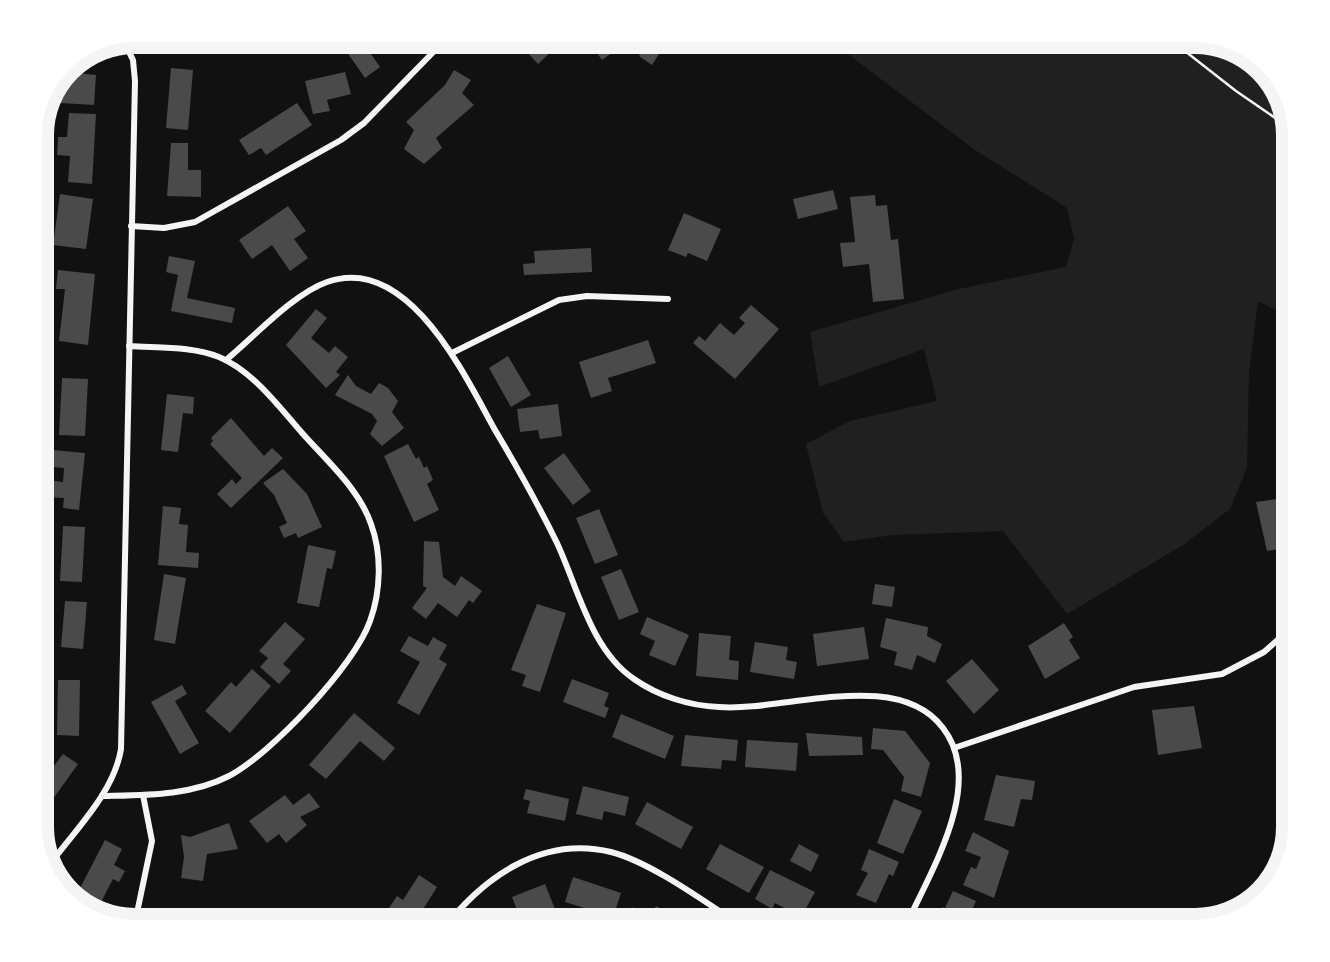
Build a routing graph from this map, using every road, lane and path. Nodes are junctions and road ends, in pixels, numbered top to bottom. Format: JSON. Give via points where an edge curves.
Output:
{"nodes":[{"id":1,"x":128,"y":48,"type":"edge"},
{"id":2,"x":436,"y":48,"type":"edge"},
{"id":3,"x":1181,"y":48,"type":"edge"},
{"id":4,"x":1281,"y":122,"type":"edge"},
{"id":5,"x":130,"y":226,"type":"junction"},
{"id":6,"x":668,"y":300,"type":"dead end"},
{"id":7,"x":130,"y":346,"type":"junction"},
{"id":8,"x":452,"y":353,"type":"junction"},
{"id":9,"x":226,"y":360,"type":"junction"},
{"id":10,"x":1282,"y":636,"type":"edge"},
{"id":11,"x":954,"y":748,"type":"junction"},
{"id":12,"x":144,"y":795,"type":"junction"},
{"id":13,"x":102,"y":796,"type":"junction"},
{"id":14,"x":54,"y":860,"type":"edge"},
{"id":15,"x":138,"y":914,"type":"edge"},
{"id":16,"x":455,"y":914,"type":"edge"},
{"id":17,"x":722,"y":914,"type":"edge"},
{"id":18,"x":911,"y":914,"type":"edge"}],
"edges":[{"from":1,"to":5,"type":"street","via":[[134,60]]},
{"from":2,"to":5,"type":"street","via":[[341,140],[195,222]]},
{"from":3,"to":4,"type":"path"},
{"from":5,"to":7,"type":"street"},
{"from":6,"to":8,"type":"street","via":[[558,300]]},
{"from":7,"to":9,"type":"street"},
{"from":7,"to":13,"type":"street","via":[[121,748]]},
{"from":8,"to":9,"type":"street","via":[[400,297],[351,278],[306,293]]},
{"from":8,"to":11,"type":"street","via":[[615,665],[648,688],[706,706],[868,695],[902,699],[936,720]]},
{"from":9,"to":12,"type":"street","via":[[262,388],[356,494],[376,541],[376,598],[366,632],[342,667],[244,766],[199,787]]},
{"from":10,"to":11,"type":"street","via":[[1222,674],[1134,687]]},
{"from":11,"to":18,"type":"street","via":[[958,802]]},
{"from":12,"to":13,"type":"street"},
{"from":12,"to":15,"type":"street","via":[[152,842]]},
{"from":13,"to":14,"type":"street"},
{"from":16,"to":17,"type":"street","via":[[505,869],[582,849],[638,863]]}]}
